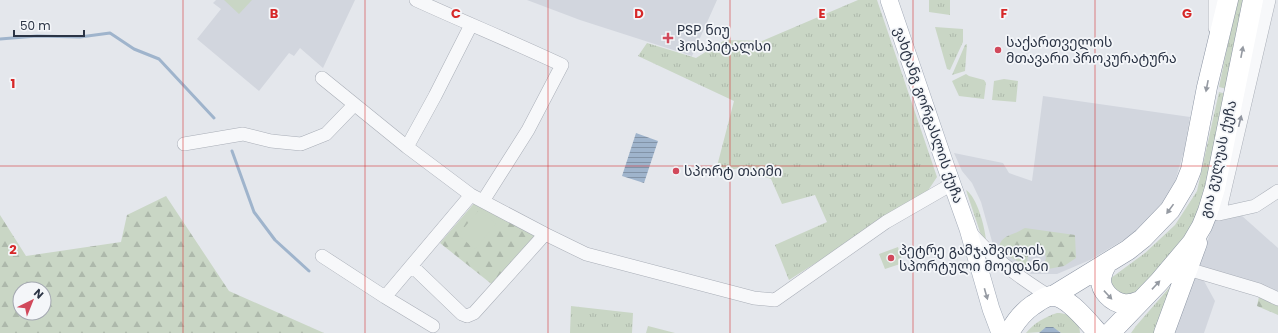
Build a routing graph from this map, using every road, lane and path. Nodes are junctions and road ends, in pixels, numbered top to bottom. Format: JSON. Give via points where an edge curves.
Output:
{"nodes":[{"id":1,"x":416,"y":0,"type":"edge"},
{"id":2,"x":889,"y":0,"type":"edge"},
{"id":3,"x":1215,"y":0,"type":"edge"},
{"id":4,"x":1228,"y":0,"type":"edge"},
{"id":5,"x":1253,"y":0,"type":"edge"},
{"id":6,"x":1269,"y":0,"type":"edge"},
{"id":7,"x":470,"y":25,"type":"junction"},
{"id":8,"x":1216,"y":48,"type":"junction"},
{"id":9,"x":322,"y":78,"type":"dead end"},
{"id":10,"x":354,"y":104,"type":"junction"},
{"id":11,"x":184,"y":144,"type":"dead end"},
{"id":12,"x":407,"y":146,"type":"junction"},
{"id":13,"x":952,"y":184,"type":"junction"},
{"id":14,"x":1278,"y":191,"type":"edge"},
{"id":15,"x":477,"y":198,"type":"junction"},
{"id":16,"x":1210,"y":217,"type":"junction"},
{"id":17,"x":968,"y":229,"type":"junction"},
{"id":18,"x":545,"y":234,"type":"junction"},
{"id":19,"x":322,"y":256,"type":"dead end"},
{"id":20,"x":1107,"y":263,"type":"junction"},
{"id":21,"x":412,"y":266,"type":"junction"},
{"id":22,"x":1188,"y":269,"type":"junction"},
{"id":23,"x":1051,"y":296,"type":"junction"},
{"id":24,"x":385,"y":297,"type":"junction"},
{"id":25,"x":1278,"y":299,"type":"edge"},
{"id":26,"x":1140,"y":302,"type":"junction"},
{"id":27,"x":1082,"y":324,"type":"edge"},
{"id":28,"x":433,"y":326,"type":"dead end"},
{"id":29,"x":1000,"y":333,"type":"edge"},
{"id":30,"x":1009,"y":333,"type":"edge"},
{"id":31,"x":1098,"y":333,"type":"edge"},
{"id":32,"x":1110,"y":333,"type":"edge"},
{"id":33,"x":1164,"y":333,"type":"edge"}],
"edges":[{"from":1,"to":7,"type":"street"},
{"from":2,"to":13,"type":"main road","name":"ვახტანგ გორგასლის ქუჩა"},
{"from":3,"to":8,"type":"street","name":"გია გულუას ქუჩა"},
{"from":4,"to":8,"type":"highway","name":"გია გულუას ქუჩა"},
{"from":16,"to":5,"type":"highway","name":"გია გულუას ქუჩა","one_way":true},
{"from":16,"to":6,"type":"street","name":"გია გულუას ქუჩა","one_way":true},
{"from":7,"to":12,"type":"street","via":[[436,96]]},
{"from":7,"to":15,"type":"street","via":[[512,41],[562,65],[528,130]]},
{"from":8,"to":20,"type":"highway","name":"გია გულუას ქუჩა","one_way":true,"via":[[1186,185],[1170,210],[1148,233]]},
{"from":9,"to":10,"type":"street"},
{"from":10,"to":11,"type":"street","via":[[326,134],[301,144],[271,141],[243,134]]},
{"from":10,"to":12,"type":"street"},
{"from":12,"to":15,"type":"street"},
{"from":13,"to":17,"type":"main road","name":"ვახტანგ გორგასლის ქუჩა"},
{"from":13,"to":18,"type":"street","via":[[886,222],[775,300],[754,298],[586,254]]},
{"from":14,"to":16,"type":"street","via":[[1255,206]]},
{"from":15,"to":18,"type":"street"},
{"from":15,"to":21,"type":"street"},
{"from":16,"to":22,"type":"highway"},
{"from":26,"to":16,"type":"highway","name":"გია გულუას ქუჩა","one_way":true,"via":[[1187,249]]},
{"from":17,"to":23,"type":"street","name":"ვახტანგ გორგასლის ქუჩა","via":[[992,254],[1031,285]]},
{"from":17,"to":29,"type":"main road","name":"ვახტანგ გორგასლის ქუჩა","one_way":true},
{"from":18,"to":21,"type":"street","via":[[474,313],[467,316]]},
{"from":19,"to":24,"type":"street"},
{"from":20,"to":23,"type":"highway","name":"გია გულუას ქუჩა"},
{"from":20,"to":26,"type":"highway","one_way":true,"via":[[1101,279],[1108,296],[1124,304]]},
{"from":21,"to":24,"type":"street"},
{"from":22,"to":25,"type":"street","via":[[1258,290]]},
{"from":22,"to":33,"type":"highway"},
{"from":23,"to":27,"type":"highway","via":[[1066,302]]},
{"from":23,"to":30,"type":"highway","name":"გია გულუას ქუჩა","via":[[1030,307]]},
{"from":24,"to":28,"type":"street"},
{"from":26,"to":32,"type":"highway","name":"გია გულუას ქუჩა"},
{"from":27,"to":31,"type":"highway"}]}
